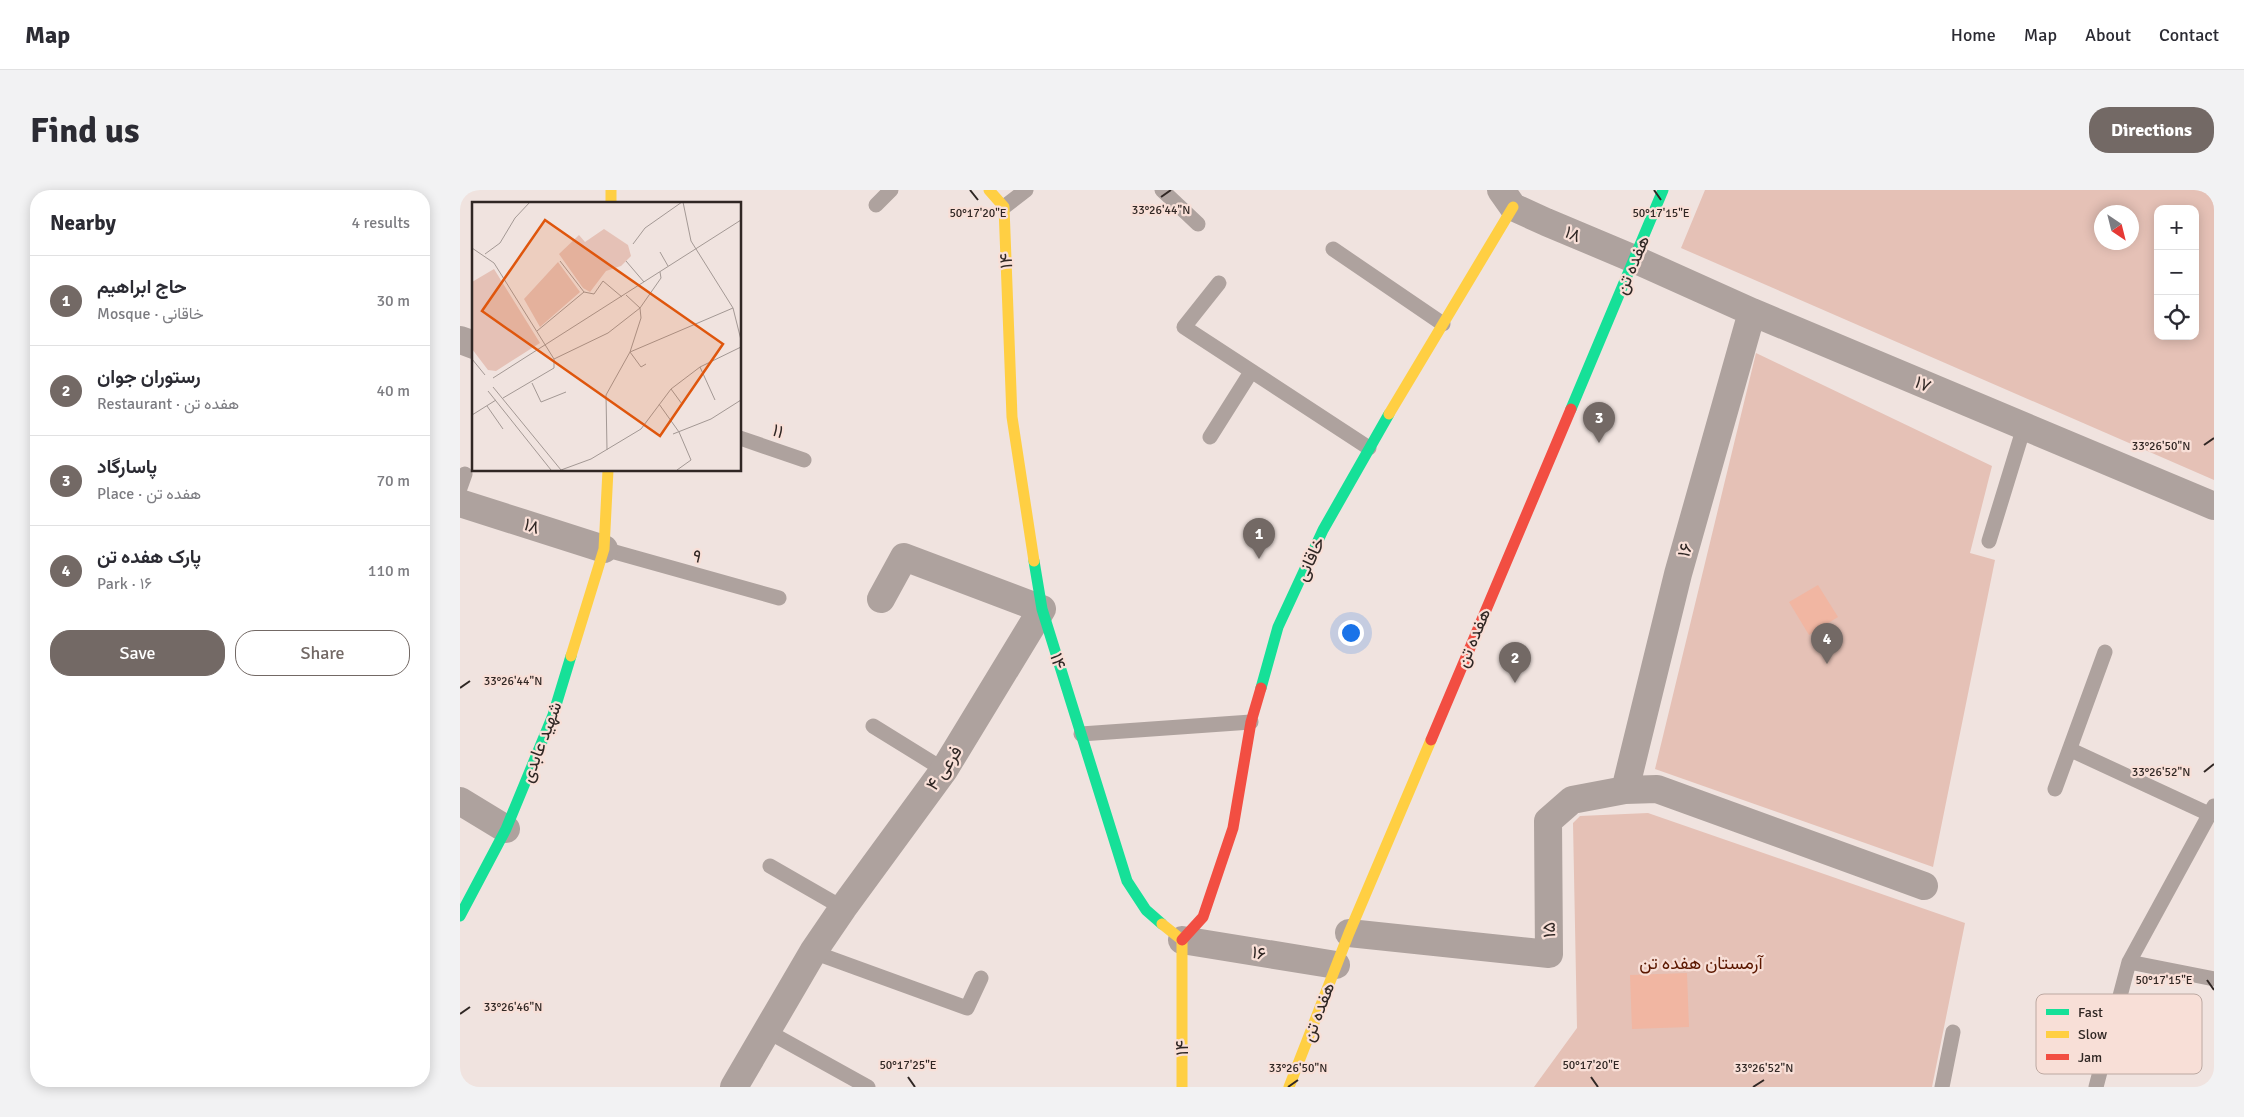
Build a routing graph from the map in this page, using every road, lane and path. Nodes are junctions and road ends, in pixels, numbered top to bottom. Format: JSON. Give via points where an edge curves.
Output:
{"nodes":[{"id":1,"x":891,"y":190,"type":"edge"},
{"id":2,"x":989,"y":190,"type":"edge"},
{"id":3,"x":1026,"y":190,"type":"edge"},
{"id":4,"x":1162,"y":190,"type":"edge"},
{"id":5,"x":1663,"y":190,"type":"edge"},
{"id":6,"x":1507,"y":198,"type":"edge"},
{"id":7,"x":876,"y":205,"type":"dead end"},
{"id":8,"x":1004,"y":207,"type":"junction"},
{"id":9,"x":1198,"y":224,"type":"dead end"},
{"id":10,"x":1333,"y":249,"type":"dead end"},
{"id":11,"x":1634,"y":259,"type":"junction"},
{"id":12,"x":1219,"y":283,"type":"dead end"},
{"id":13,"x":1752,"y":312,"type":"junction"},
{"id":14,"x":1443,"y":324,"type":"junction"},
{"id":15,"x":460,"y":340,"type":"edge"},
{"id":16,"x":472,"y":344,"type":"edge"},
{"id":17,"x":1251,"y":372,"type":"junction"},
{"id":18,"x":2024,"y":427,"type":"junction"},
{"id":19,"x":1210,"y":437,"type":"dead end"},
{"id":20,"x":741,"y":438,"type":"edge"},
{"id":21,"x":1369,"y":448,"type":"junction"},
{"id":22,"x":804,"y":460,"type":"dead end"},
{"id":23,"x":608,"y":471,"type":"edge"},
{"id":24,"x":460,"y":503,"type":"edge"},
{"id":25,"x":2214,"y":506,"type":"edge"},
{"id":26,"x":1989,"y":541,"type":"dead end"},
{"id":27,"x":604,"y":549,"type":"junction"},
{"id":28,"x":780,"y":598,"type":"dead end"},
{"id":29,"x":880,"y":599,"type":"dead end"},
{"id":30,"x":1042,"y":610,"type":"junction"},
{"id":31,"x":2106,"y":652,"type":"dead end"},
{"id":32,"x":1251,"y":722,"type":"junction"},
{"id":33,"x":874,"y":726,"type":"dead end"},
{"id":34,"x":1081,"y":734,"type":"junction"},
{"id":35,"x":2071,"y":750,"type":"junction"},
{"id":36,"x":944,"y":770,"type":"junction"},
{"id":37,"x":2055,"y":789,"type":"dead end"},
{"id":38,"x":1625,"y":790,"type":"junction"},
{"id":39,"x":460,"y":801,"type":"edge"},
{"id":40,"x":2212,"y":810,"type":"edge"},
{"id":41,"x":506,"y":829,"type":"junction"},
{"id":42,"x":770,"y":866,"type":"dead end"},
{"id":43,"x":1924,"y":886,"type":"dead end"},
{"id":44,"x":843,"y":908,"type":"junction"},
{"id":45,"x":460,"y":916,"type":"edge"},
{"id":46,"x":1349,"y":933,"type":"junction"},
{"id":47,"x":1182,"y":940,"type":"junction"},
{"id":48,"x":812,"y":952,"type":"junction"},
{"id":49,"x":2129,"y":962,"type":"junction"},
{"id":50,"x":1336,"y":965,"type":"junction"},
{"id":51,"x":982,"y":978,"type":"dead end"},
{"id":52,"x":2214,"y":979,"type":"edge"},
{"id":53,"x":2121,"y":994,"type":"edge"},
{"id":54,"x":767,"y":1031,"type":"junction"},
{"id":55,"x":1953,"y":1032,"type":"dead end"},
{"id":56,"x":2099,"y":1074,"type":"edge"},
{"id":57,"x":734,"y":1087,"type":"edge"},
{"id":58,"x":868,"y":1087,"type":"edge"},
{"id":59,"x":1182,"y":1087,"type":"edge"},
{"id":60,"x":1288,"y":1087,"type":"edge"},
{"id":61,"x":1942,"y":1087,"type":"edge"},
{"id":62,"x":2096,"y":1087,"type":"edge"}],
"edges":[{"from":1,"to":7,"type":"lane"},
{"from":2,"to":8,"type":"street"},
{"from":3,"to":8,"type":"lane"},
{"from":4,"to":9,"type":"lane"},
{"from":5,"to":11,"type":"street","name":"هفده تن"},
{"from":6,"to":11,"type":"street","name":"۱۸"},
{"from":6,"to":14,"type":"street","name":"خاقانی"},
{"from":8,"to":30,"type":"street","name":"۱۴","via":[[1012,417]]},
{"from":10,"to":14,"type":"lane"},
{"from":11,"to":13,"type":"street","name":"۱۷"},
{"from":11,"to":46,"type":"street","name":"هفده تن"},
{"from":12,"to":17,"type":"lane","via":[[1184,327]]},
{"from":13,"to":18,"type":"street","name":"۱۷"},
{"from":13,"to":38,"type":"street","name":"۱۶","via":[[1678,574]]},
{"from":14,"to":21,"type":"street","name":"خاقانی"},
{"from":15,"to":16,"type":"street"},
{"from":17,"to":19,"type":"lane"},
{"from":17,"to":21,"type":"lane"},
{"from":18,"to":25,"type":"street","name":"۱۷"},
{"from":18,"to":26,"type":"lane"},
{"from":20,"to":22,"type":"lane","name":"۱۱"},
{"from":21,"to":32,"type":"street","name":"خاقانی","via":[[1324,530],[1278,627]]},
{"from":23,"to":27,"type":"street","name":"شهید عابدی"},
{"from":24,"to":27,"type":"street","name":"۱۸"},
{"from":27,"to":28,"type":"lane","name":"۹"},
{"from":27,"to":41,"type":"street","name":"شهید عابدی","via":[[553,715]]},
{"from":29,"to":30,"type":"street","via":[[904,557]]},
{"from":30,"to":34,"type":"street","name":"۱۴"},
{"from":30,"to":36,"type":"street","name":"فرعی ۴"},
{"from":31,"to":35,"type":"lane"},
{"from":32,"to":34,"type":"lane"},
{"from":32,"to":47,"type":"street","name":"خاقانی","via":[[1233,828],[1203,917]]},
{"from":33,"to":36,"type":"lane"},
{"from":34,"to":47,"type":"street","name":"۱۴","via":[[1127,881],[1146,910]]},
{"from":35,"to":37,"type":"lane"},
{"from":35,"to":40,"type":"lane"},
{"from":36,"to":44,"type":"street","name":"فرعی ۴"},
{"from":38,"to":43,"type":"street","via":[[1657,788]]},
{"from":38,"to":46,"type":"street","name":"۱۵","via":[[1572,800],[1548,821],[1549,954]]},
{"from":39,"to":41,"type":"street"},
{"from":40,"to":49,"type":"lane"},
{"from":41,"to":45,"type":"street","name":"شهید عابدی"},
{"from":42,"to":44,"type":"lane"},
{"from":44,"to":48,"type":"street","name":"فرعی ۴"},
{"from":46,"to":50,"type":"street","name":"هفده تن"},
{"from":47,"to":50,"type":"street","name":"۱۶"},
{"from":47,"to":59,"type":"street","name":"۱۴"},
{"from":48,"to":51,"type":"lane","via":[[967,1008]]},
{"from":48,"to":54,"type":"street","name":"فرعی ۴"},
{"from":49,"to":52,"type":"lane"},
{"from":49,"to":53,"type":"lane"},
{"from":50,"to":60,"type":"street","name":"هفده تن"},
{"from":54,"to":57,"type":"street","name":"فرعی ۴"},
{"from":54,"to":58,"type":"lane"},
{"from":55,"to":61,"type":"lane"},
{"from":56,"to":62,"type":"lane"}]}
